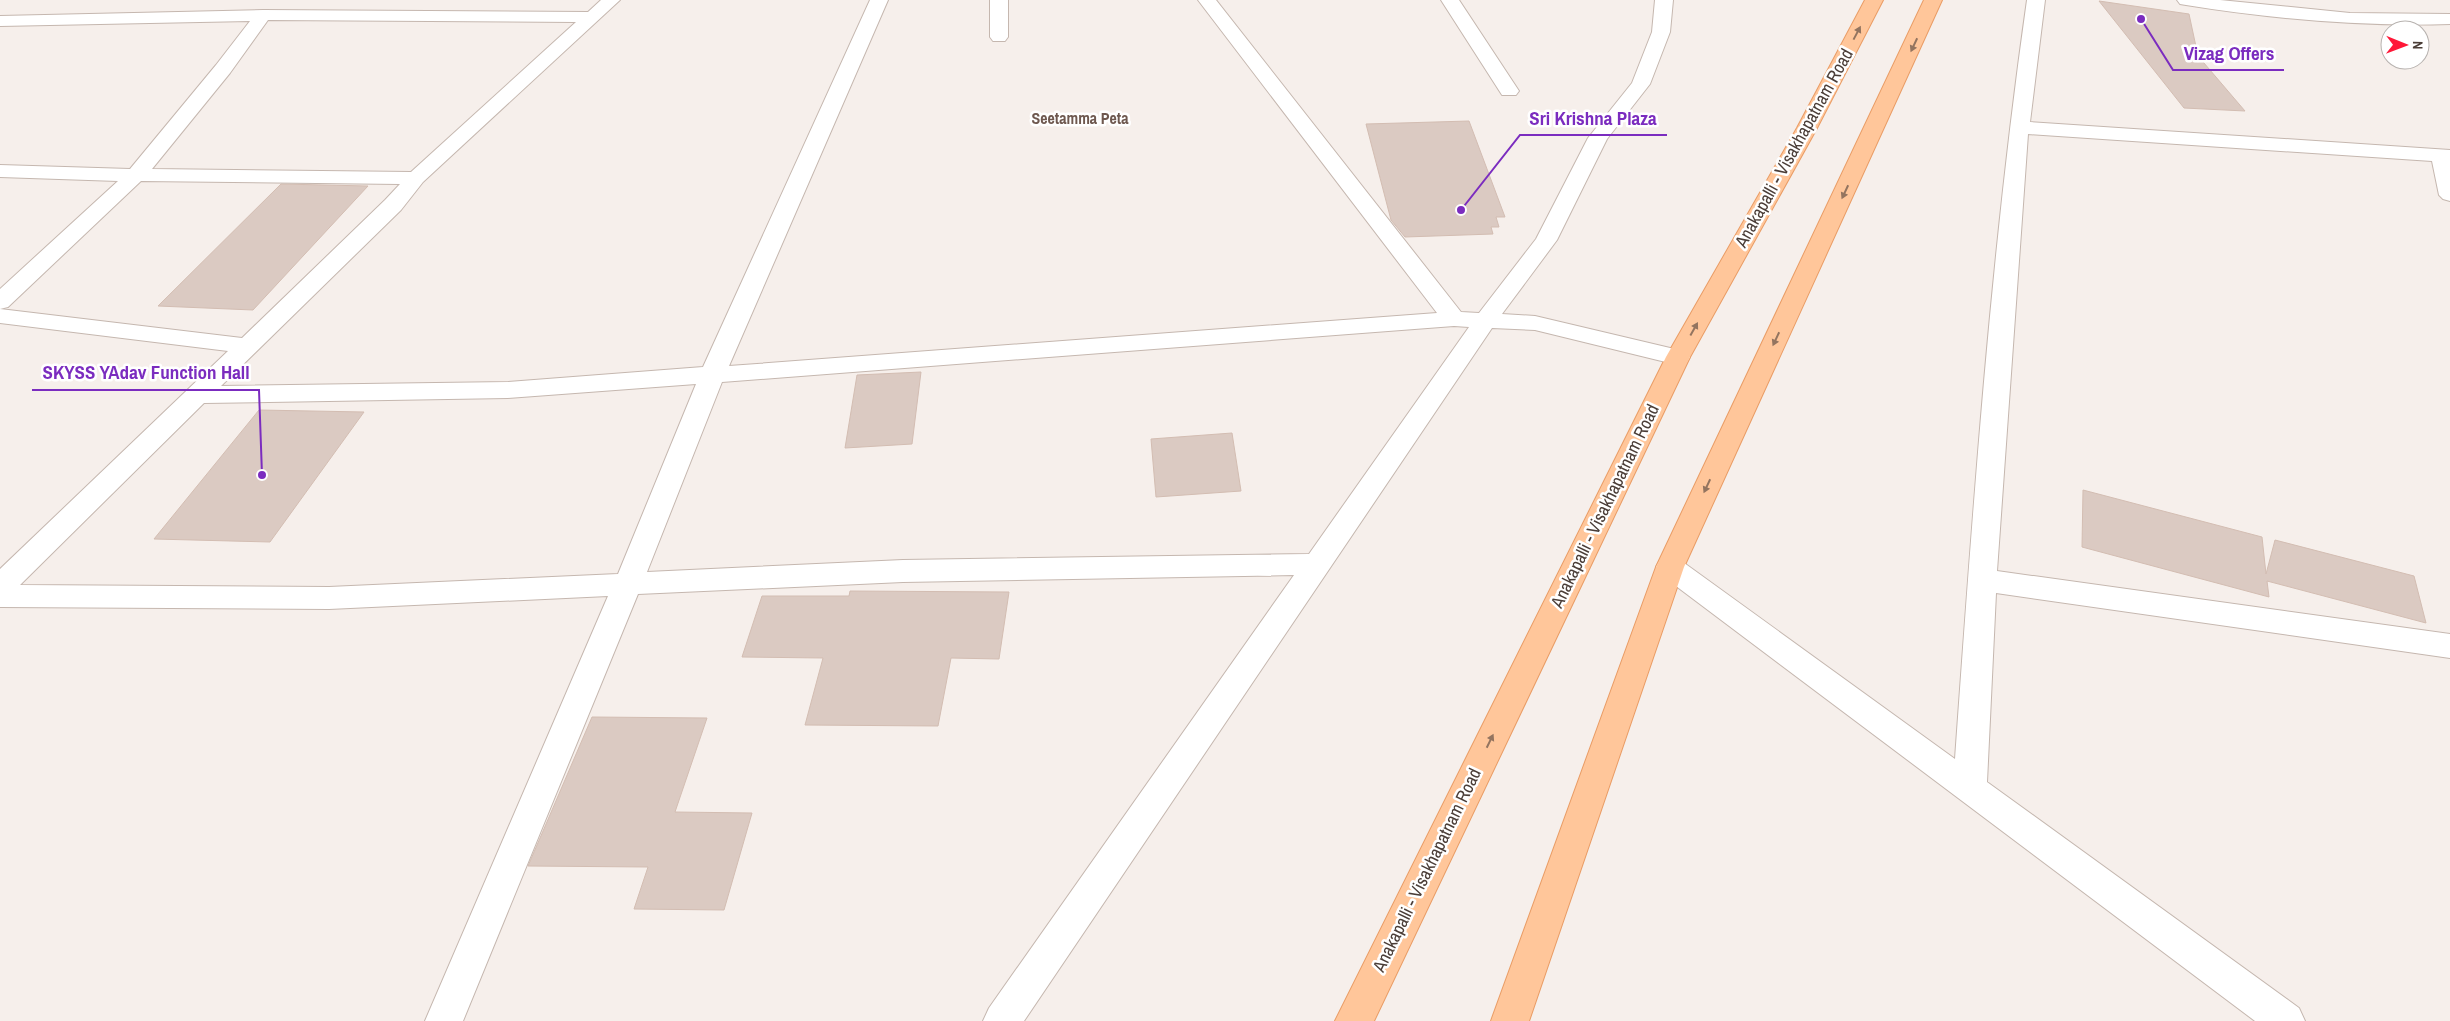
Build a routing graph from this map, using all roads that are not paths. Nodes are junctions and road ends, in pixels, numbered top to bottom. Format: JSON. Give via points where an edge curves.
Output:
{"nodes":[{"id":1,"x":611,"y":0,"type":"edge"},
{"id":2,"x":879,"y":0,"type":"edge"},
{"id":3,"x":999,"y":0,"type":"edge"},
{"id":4,"x":1207,"y":0,"type":"edge"},
{"id":5,"x":1450,"y":0,"type":"edge"},
{"id":6,"x":1664,"y":0,"type":"edge"},
{"id":7,"x":1874,"y":0,"type":"edge"},
{"id":8,"x":1933,"y":0,"type":"edge"},
{"id":9,"x":2036,"y":0,"type":"edge"},
{"id":10,"x":2186,"y":0,"type":"edge"},
{"id":11,"x":263,"y":15,"type":"junction"},
{"id":12,"x":591,"y":17,"type":"junction"},
{"id":13,"x":2450,"y":19,"type":"edge"},
{"id":14,"x":4,"y":24,"type":"edge"},
{"id":15,"x":999,"y":37,"type":"dead end"},
{"id":16,"x":1509,"y":91,"type":"dead end"},
{"id":17,"x":2019,"y":127,"type":"junction"},
{"id":18,"x":2445,"y":156,"type":"edge"},
{"id":19,"x":0,"y":171,"type":"edge"},
{"id":20,"x":136,"y":175,"type":"junction"},
{"id":21,"x":416,"y":178,"type":"junction"},
{"id":22,"x":2450,"y":195,"type":"edge"},
{"id":23,"x":0,"y":302,"type":"edge"},
{"id":24,"x":0,"y":316,"type":"edge"},
{"id":25,"x":1454,"y":319,"type":"junction"},
{"id":26,"x":1484,"y":322,"type":"junction"},
{"id":27,"x":247,"y":346,"type":"junction"},
{"id":28,"x":1678,"y":357,"type":"junction"},
{"id":29,"x":713,"y":373,"type":"junction"},
{"id":30,"x":196,"y":395,"type":"junction"},
{"id":31,"x":1318,"y":564,"type":"junction"},
{"id":32,"x":1670,"y":567,"type":"junction"},
{"id":33,"x":1982,"y":580,"type":"junction"},
{"id":34,"x":628,"y":584,"type":"junction"},
{"id":35,"x":0,"y":587,"type":"edge"},
{"id":36,"x":0,"y":596,"type":"edge"},
{"id":37,"x":2450,"y":646,"type":"edge"},
{"id":38,"x":1970,"y":789,"type":"junction"},
{"id":39,"x":444,"y":1021,"type":"edge"},
{"id":40,"x":1002,"y":1021,"type":"edge"},
{"id":41,"x":1354,"y":1021,"type":"edge"},
{"id":42,"x":1510,"y":1021,"type":"edge"},
{"id":43,"x":2286,"y":1021,"type":"edge"}],
"edges":[{"from":1,"to":12,"type":"street"},
{"from":2,"to":29,"type":"street"},
{"from":3,"to":15,"type":"street"},
{"from":4,"to":25,"type":"street"},
{"from":5,"to":16,"type":"street"},
{"from":6,"to":26,"type":"street","via":[[1661,32],[1641,84],[1598,138],[1546,240]]},
{"from":28,"to":7,"type":"main road","name":"Anakapalli - Visakhapatnam Road","one_way":true,"via":[[1807,128]]},
{"from":8,"to":32,"type":"main road","one_way":true},
{"from":9,"to":17,"type":"street"},
{"from":10,"to":13,"type":"street","via":[[2331,19]]},
{"from":11,"to":12,"type":"street"},
{"from":11,"to":14,"type":"street"},
{"from":11,"to":20,"type":"street"},
{"from":12,"to":21,"type":"street"},
{"from":17,"to":18,"type":"street"},
{"from":17,"to":33,"type":"street"},
{"from":18,"to":22,"type":"street"},
{"from":19,"to":20,"type":"street"},
{"from":20,"to":21,"type":"street"},
{"from":20,"to":23,"type":"street"},
{"from":21,"to":27,"type":"street","via":[[393,206]]},
{"from":24,"to":27,"type":"street"},
{"from":25,"to":26,"type":"street"},
{"from":25,"to":29,"type":"street"},
{"from":26,"to":28,"type":"street","via":[[1535,323]]},
{"from":26,"to":31,"type":"street"},
{"from":27,"to":30,"type":"street"},
{"from":41,"to":28,"type":"main road","name":"Anakapalli - Visakhapatnam Road","one_way":true},
{"from":29,"to":30,"type":"street","via":[[508,390]]},
{"from":29,"to":34,"type":"street"},
{"from":30,"to":35,"type":"street"},
{"from":31,"to":34,"type":"street","via":[[903,571]]},
{"from":31,"to":40,"type":"street"},
{"from":32,"to":38,"type":"street"},
{"from":32,"to":42,"type":"main road"},
{"from":33,"to":37,"type":"street"},
{"from":33,"to":38,"type":"street"},
{"from":34,"to":36,"type":"street","via":[[329,598]]},
{"from":34,"to":39,"type":"street"},
{"from":38,"to":43,"type":"street"}]}
